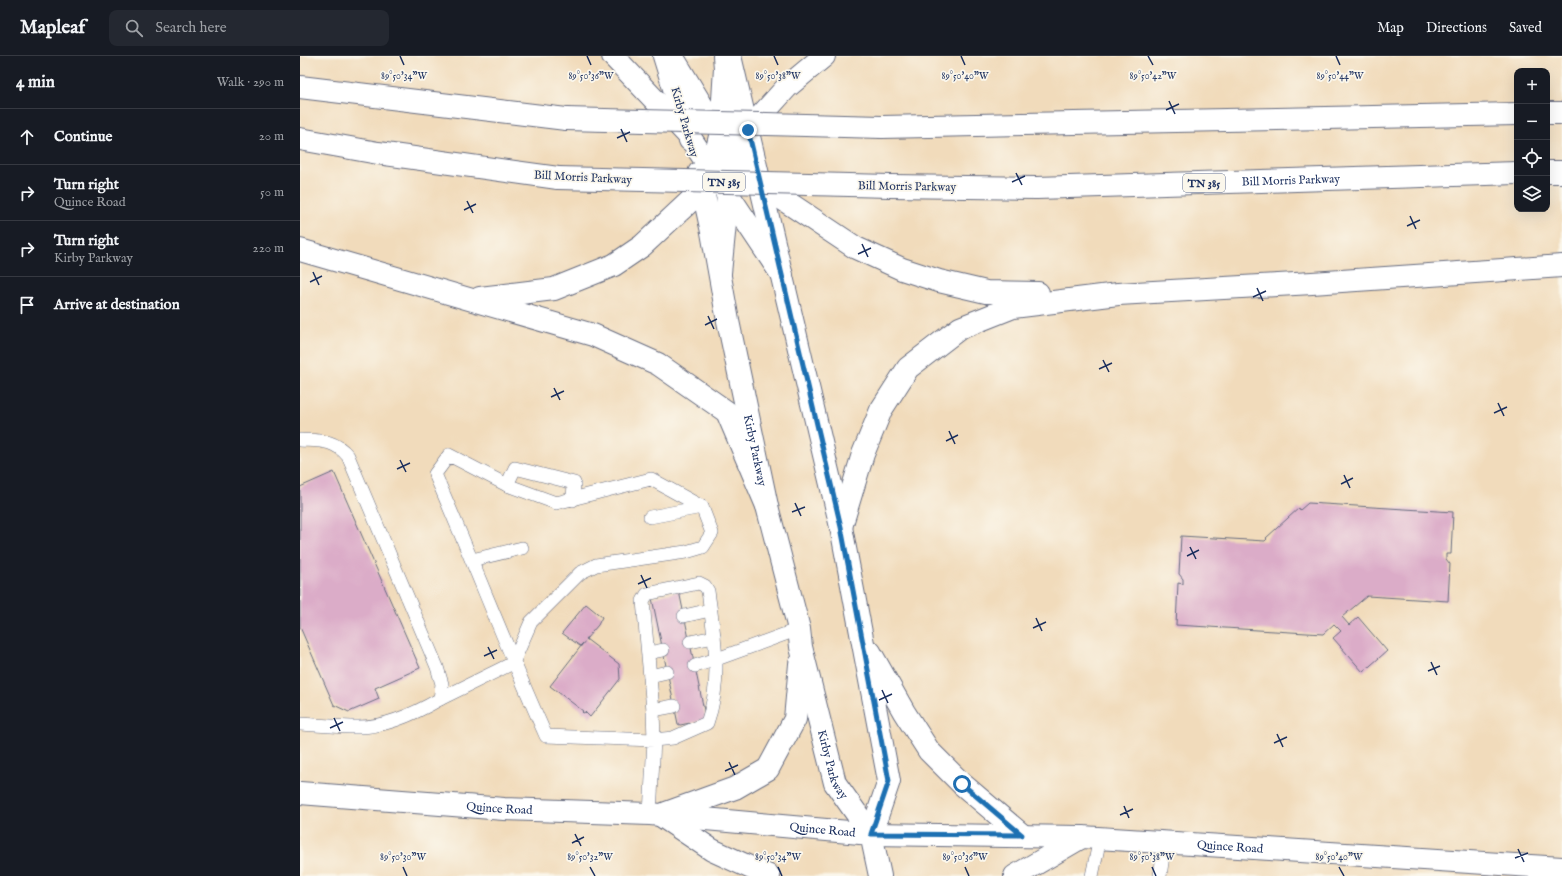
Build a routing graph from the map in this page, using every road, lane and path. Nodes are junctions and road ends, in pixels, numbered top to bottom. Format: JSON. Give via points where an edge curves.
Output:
{"nodes":[{"id":1,"x":613,"y":56,"type":"edge"},
{"id":2,"x":664,"y":56,"type":"edge"},
{"id":3,"x":672,"y":56,"type":"edge"},
{"id":4,"x":724,"y":56,"type":"edge"},
{"id":5,"x":730,"y":56,"type":"edge"},
{"id":6,"x":824,"y":56,"type":"edge"},
{"id":7,"x":300,"y":87,"type":"edge"},
{"id":8,"x":1550,"y":113,"type":"edge"},
{"id":9,"x":1562,"y":113,"type":"edge"},
{"id":10,"x":1514,"y":114,"type":"edge"},
{"id":11,"x":748,"y":130,"type":"junction"},
{"id":12,"x":721,"y":132,"type":"junction"},
{"id":13,"x":689,"y":136,"type":"junction"},
{"id":14,"x":300,"y":139,"type":"edge"},
{"id":15,"x":736,"y":152,"type":"junction"},
{"id":16,"x":1550,"y":172,"type":"edge"},
{"id":17,"x":1562,"y":172,"type":"edge"},
{"id":18,"x":1514,"y":173,"type":"edge"},
{"id":19,"x":708,"y":180,"type":"junction"},
{"id":20,"x":760,"y":184,"type":"junction"},
{"id":21,"x":728,"y":194,"type":"junction"},
{"id":22,"x":300,"y":250,"type":"edge"},
{"id":23,"x":1562,"y":266,"type":"edge"},
{"id":24,"x":720,"y":273,"type":"junction"},
{"id":25,"x":782,"y":275,"type":"junction"},
{"id":26,"x":1118,"y":294,"type":"junction"},
{"id":27,"x":469,"y":299,"type":"junction"},
{"id":28,"x":300,"y":440,"type":"edge"},
{"id":29,"x":507,"y":485,"type":"junction"},
{"id":30,"x":573,"y":500,"type":"junction"},
{"id":31,"x":767,"y":506,"type":"junction"},
{"id":32,"x":702,"y":507,"type":"junction"},
{"id":33,"x":650,"y":517,"type":"dead end"},
{"id":34,"x":841,"y":527,"type":"junction"},
{"id":35,"x":522,"y":548,"type":"dead end"},
{"id":36,"x":472,"y":560,"type":"junction"},
{"id":37,"x":710,"y":610,"type":"junction"},
{"id":38,"x":684,"y":616,"type":"dead end"},
{"id":39,"x":714,"y":637,"type":"junction"},
{"id":40,"x":861,"y":637,"type":"junction"},
{"id":41,"x":800,"y":638,"type":"junction"},
{"id":42,"x":690,"y":642,"type":"dead end"},
{"id":43,"x":662,"y":650,"type":"dead end"},
{"id":44,"x":648,"y":653,"type":"junction"},
{"id":45,"x":717,"y":660,"type":"junction"},
{"id":46,"x":513,"y":663,"type":"junction"},
{"id":47,"x":695,"y":666,"type":"dead end"},
{"id":48,"x":667,"y":672,"type":"dead end"},
{"id":49,"x":650,"y":676,"type":"junction"},
{"id":50,"x":440,"y":699,"type":"junction"},
{"id":51,"x":674,"y":706,"type":"dead end"},
{"id":52,"x":654,"y":710,"type":"junction"},
{"id":53,"x":300,"y":724,"type":"edge"},
{"id":54,"x":654,"y":740,"type":"junction"},
{"id":55,"x":300,"y":794,"type":"edge"},
{"id":56,"x":656,"y":814,"type":"junction"},
{"id":57,"x":871,"y":834,"type":"junction"},
{"id":58,"x":1022,"y":835,"type":"junction"},
{"id":59,"x":1091,"y":838,"type":"junction"},
{"id":60,"x":1165,"y":842,"type":"junction"},
{"id":61,"x":1562,"y":868,"type":"edge"},
{"id":62,"x":769,"y":876,"type":"edge"},
{"id":63,"x":880,"y":876,"type":"edge"},
{"id":64,"x":1015,"y":876,"type":"edge"},
{"id":65,"x":1092,"y":876,"type":"edge"},
{"id":66,"x":1160,"y":876,"type":"edge"}],
"edges":[{"from":1,"to":13,"type":"main road"},
{"from":2,"to":13,"type":"main road","name":"Kirby Parkway"},
{"from":3,"to":12,"type":"main road"},
{"from":4,"to":12,"type":"main road"},
{"from":5,"to":11,"type":"main road"},
{"from":6,"to":11,"type":"main road","via":[[787,87]]},
{"from":7,"to":10,"type":"main road","bridge":true,"via":[[566,119],[882,127]]},
{"from":8,"to":9,"type":"main road"},
{"from":11,"to":15,"type":"main road"},
{"from":11,"to":20,"type":"main road"},
{"from":12,"to":15,"type":"main road"},
{"from":12,"to":19,"type":"main road"},
{"from":13,"to":19,"type":"main road","name":"Kirby Parkway"},
{"from":14,"to":18,"type":"main road","name":"Bill Morris Parkway","number":"TN 385","bridge":true,"via":[[378,153],[558,178],[1037,188]]},
{"from":15,"to":20,"type":"main road"},
{"from":15,"to":21,"type":"main road"},
{"from":16,"to":17,"type":"main road"},
{"from":19,"to":21,"type":"main road"},
{"from":19,"to":24,"type":"main road","name":"Kirby Parkway"},
{"from":19,"to":27,"type":"main road","via":[[642,246],[614,265],[554,289]]},
{"from":20,"to":25,"type":"main road"},
{"from":20,"to":26,"type":"main road","via":[[856,248],[910,272],[986,292]]},
{"from":21,"to":24,"type":"main road"},
{"from":21,"to":25,"type":"main road"},
{"from":22,"to":27,"type":"main road"},
{"from":23,"to":26,"type":"main road"},
{"from":24,"to":31,"type":"main road","name":"Kirby Parkway"},
{"from":25,"to":34,"type":"main road"},
{"from":26,"to":34,"type":"main road","via":[[1013,307],[960,328],[908,368],[881,410],[863,454]]},
{"from":27,"to":31,"type":"main road","via":[[593,335],[658,364],[727,412]]},
{"from":28,"to":50,"type":"lane","via":[[332,443],[348,456],[437,667],[442,684]]},
{"from":29,"to":30,"type":"lane","via":[[556,503]]},
{"from":29,"to":30,"type":"lane","via":[[515,468],[574,483]]},
{"from":29,"to":36,"type":"lane","via":[[449,455],[435,474]]},
{"from":30,"to":32,"type":"lane","via":[[651,479]]},
{"from":31,"to":41,"type":"main road","name":"Kirby Parkway"},
{"from":32,"to":33,"type":"lane"},
{"from":32,"to":46,"type":"lane","via":[[712,533],[703,547],[686,552],[596,564],[580,573],[531,622]]},
{"from":34,"to":40,"type":"main road"},
{"from":35,"to":36,"type":"lane"},
{"from":36,"to":46,"type":"lane"},
{"from":37,"to":38,"type":"lane"},
{"from":37,"to":39,"type":"lane"},
{"from":37,"to":44,"type":"lane","via":[[708,591],[699,583],[647,594],[642,604],[651,623]]},
{"from":39,"to":42,"type":"lane"},
{"from":39,"to":45,"type":"lane"},
{"from":40,"to":57,"type":"main road","via":[[889,781]]},
{"from":40,"to":58,"type":"main road","via":[[928,751]]},
{"from":41,"to":45,"type":"lane"},
{"from":41,"to":56,"type":"main road","via":[[795,719],[768,769],[735,788]]},
{"from":41,"to":57,"type":"main road","name":"Kirby Parkway","via":[[835,783]]},
{"from":43,"to":44,"type":"lane"},
{"from":44,"to":49,"type":"lane"},
{"from":45,"to":47,"type":"lane"},
{"from":45,"to":54,"type":"lane","via":[[708,698],[706,723],[673,738]]},
{"from":46,"to":50,"type":"lane"},
{"from":46,"to":54,"type":"lane","via":[[546,736]]},
{"from":48,"to":49,"type":"lane"},
{"from":49,"to":52,"type":"lane"},
{"from":50,"to":53,"type":"lane","via":[[403,717],[376,725],[359,727]]},
{"from":51,"to":52,"type":"lane"},
{"from":52,"to":54,"type":"lane"},
{"from":54,"to":56,"type":"lane"},
{"from":55,"to":56,"type":"main road","name":"Quince Road","via":[[504,809]]},
{"from":56,"to":57,"type":"main road","name":"Quince Road"},
{"from":56,"to":62,"type":"main road","via":[[712,850]]},
{"from":57,"to":58,"type":"main road","name":"Quince Road"},
{"from":57,"to":63,"type":"main road","name":"Kirby Parkway"},
{"from":58,"to":59,"type":"main road","name":"Quince Road"},
{"from":59,"to":60,"type":"main road","name":"Quince Road"},
{"from":59,"to":64,"type":"main road"},
{"from":59,"to":65,"type":"lane"},
{"from":60,"to":61,"type":"main road","name":"Quince Road"},
{"from":60,"to":66,"type":"lane"}]}
